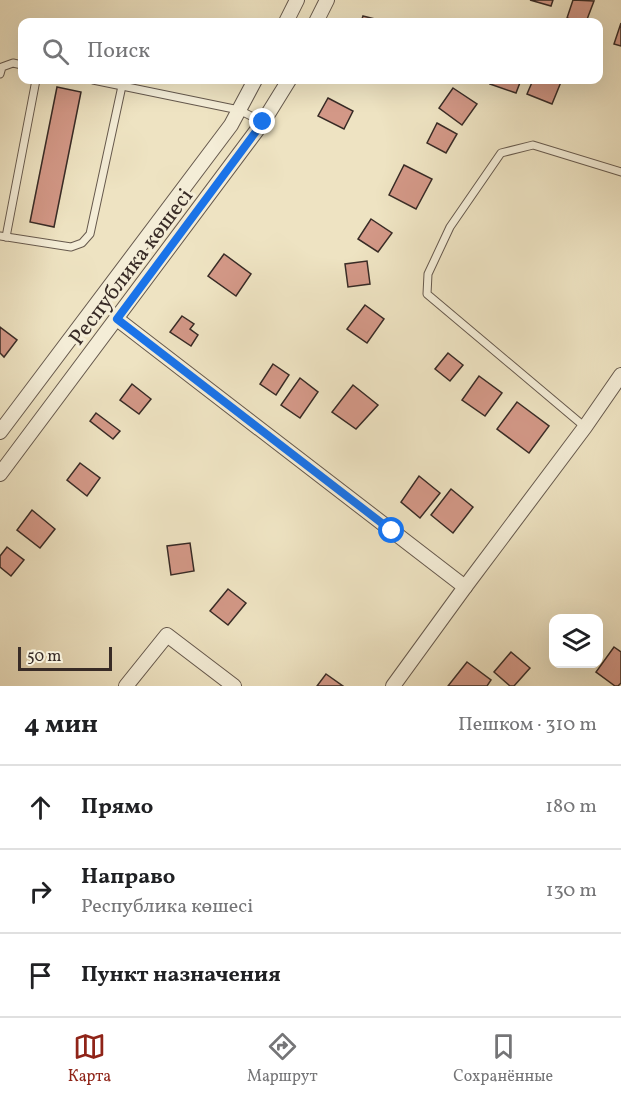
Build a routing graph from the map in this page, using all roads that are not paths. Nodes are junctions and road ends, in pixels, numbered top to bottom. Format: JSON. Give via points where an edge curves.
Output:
{"nodes":[{"id":1,"x":297,"y":0,"type":"edge"},
{"id":2,"x":327,"y":0,"type":"edge"},
{"id":3,"x":288,"y":18,"type":"edge"},
{"id":4,"x":318,"y":18,"type":"edge"},
{"id":5,"x":18,"y":64,"type":"edge"},
{"id":6,"x":0,"y":74,"type":"edge"},
{"id":7,"x":35,"y":84,"type":"edge"},
{"id":8,"x":112,"y":84,"type":"edge"},
{"id":9,"x":253,"y":84,"type":"edge"},
{"id":10,"x":287,"y":84,"type":"edge"},
{"id":11,"x":122,"y":86,"type":"junction"},
{"id":12,"x":239,"y":110,"type":"junction"},
{"id":13,"x":263,"y":122,"type":"junction"},
{"id":14,"x":621,"y":172,"type":"edge"},
{"id":15,"x":3,"y":236,"type":"edge"},
{"id":16,"x":117,"y":319,"type":"junction"},
{"id":17,"x":621,"y":375,"type":"edge"},
{"id":18,"x":585,"y":427,"type":"junction"},
{"id":19,"x":0,"y":432,"type":"edge"},
{"id":20,"x":0,"y":474,"type":"edge"},
{"id":21,"x":465,"y":587,"type":"junction"},
{"id":22,"x":126,"y":686,"type":"edge"},
{"id":23,"x":234,"y":686,"type":"edge"},
{"id":24,"x":393,"y":686,"type":"edge"}],
"edges":[{"from":1,"to":3,"type":"street"},
{"from":2,"to":4,"type":"street"},
{"from":5,"to":6,"type":"lane","via":[[2,68]]},
{"from":7,"to":15,"type":"lane"},
{"from":8,"to":11,"type":"lane"},
{"from":9,"to":12,"type":"street"},
{"from":10,"to":13,"type":"street","name":"Республика көшесі"},
{"from":11,"to":12,"type":"lane"},
{"from":11,"to":15,"type":"lane","via":[[90,234],[71,247]]},
{"from":12,"to":13,"type":"lane"},
{"from":12,"to":19,"type":"street"},
{"from":13,"to":16,"type":"street","name":"Республика көшесі"},
{"from":14,"to":18,"type":"lane","via":[[533,145],[501,153],[450,226],[428,274],[427,294]]},
{"from":16,"to":20,"type":"street","name":"Республика көшесі"},
{"from":16,"to":21,"type":"street"},
{"from":17,"to":18,"type":"street"},
{"from":18,"to":21,"type":"street"},
{"from":21,"to":24,"type":"street"},
{"from":22,"to":23,"type":"street","via":[[167,635]]}]}
